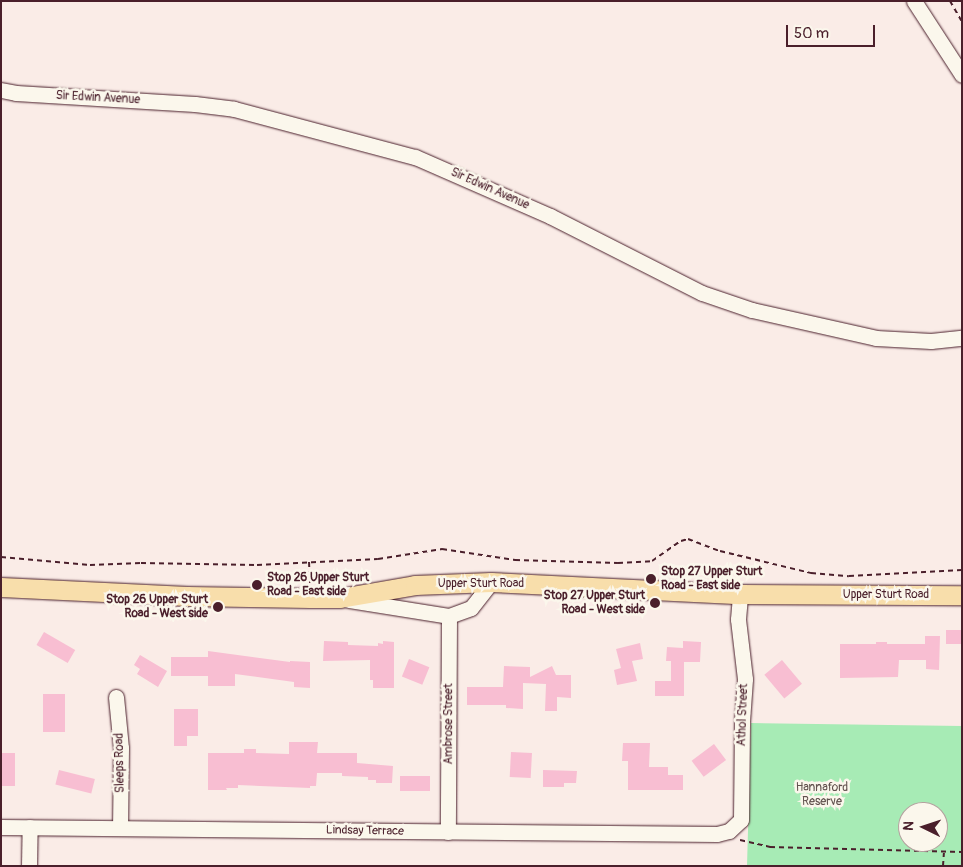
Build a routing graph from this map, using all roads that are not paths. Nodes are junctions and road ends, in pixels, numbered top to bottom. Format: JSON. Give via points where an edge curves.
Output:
{"nodes":[{"id":1,"x":914,"y":1,"type":"edge"},
{"id":2,"x":962,"y":75,"type":"edge"},
{"id":3,"x":1,"y":90,"type":"edge"},
{"id":4,"x":962,"y":338,"type":"edge"},
{"id":5,"x":492,"y":582,"type":"junction"},
{"id":6,"x":1,"y":587,"type":"edge"},
{"id":7,"x":740,"y":594,"type":"junction"},
{"id":8,"x":962,"y":595,"type":"edge"},
{"id":9,"x":340,"y":598,"type":"junction"},
{"id":10,"x":449,"y":616,"type":"junction"},
{"id":11,"x":116,"y":698,"type":"dead end"},
{"id":12,"x":1,"y":827,"type":"edge"},
{"id":13,"x":30,"y":828,"type":"junction"},
{"id":14,"x":120,"y":828,"type":"junction"},
{"id":15,"x":729,"y":831,"type":"joint"},
{"id":16,"x":448,"y":832,"type":"junction"},
{"id":17,"x":30,"y":866,"type":"edge"}],
"edges":[{"from":1,"to":2,"type":"street"},
{"from":3,"to":4,"type":"street","name":"Sir Edwin Avenue","via":[[234,109],[415,157],[550,216],[702,293],[744,307],[876,338]]},
{"from":5,"to":7,"type":"main road","name":"Upper Sturt Road"},
{"from":5,"to":9,"type":"main road","name":"Upper Sturt Road","via":[[415,584]]},
{"from":5,"to":10,"type":"street","via":[[471,608]]},
{"from":6,"to":9,"type":"main road","name":"Upper Sturt Road","via":[[187,596]]},
{"from":7,"to":8,"type":"main road","name":"Upper Sturt Road"},
{"from":7,"to":15,"type":"street","name":"Athol Street","via":[[738,619],[745,680],[741,820]]},
{"from":9,"to":10,"type":"street"},
{"from":10,"to":16,"type":"street","name":"Ambrose Street"},
{"from":11,"to":14,"type":"street","name":"Sleeps Road","via":[[121,748]]},
{"from":12,"to":13,"type":"street","name":"Lindsay Terrace"},
{"from":13,"to":14,"type":"street","name":"Lindsay Terrace"},
{"from":13,"to":17,"type":"street"},
{"from":14,"to":16,"type":"street","name":"Lindsay Terrace"},
{"from":15,"to":16,"type":"street","name":"Lindsay Terrace","via":[[717,834]]}]}
